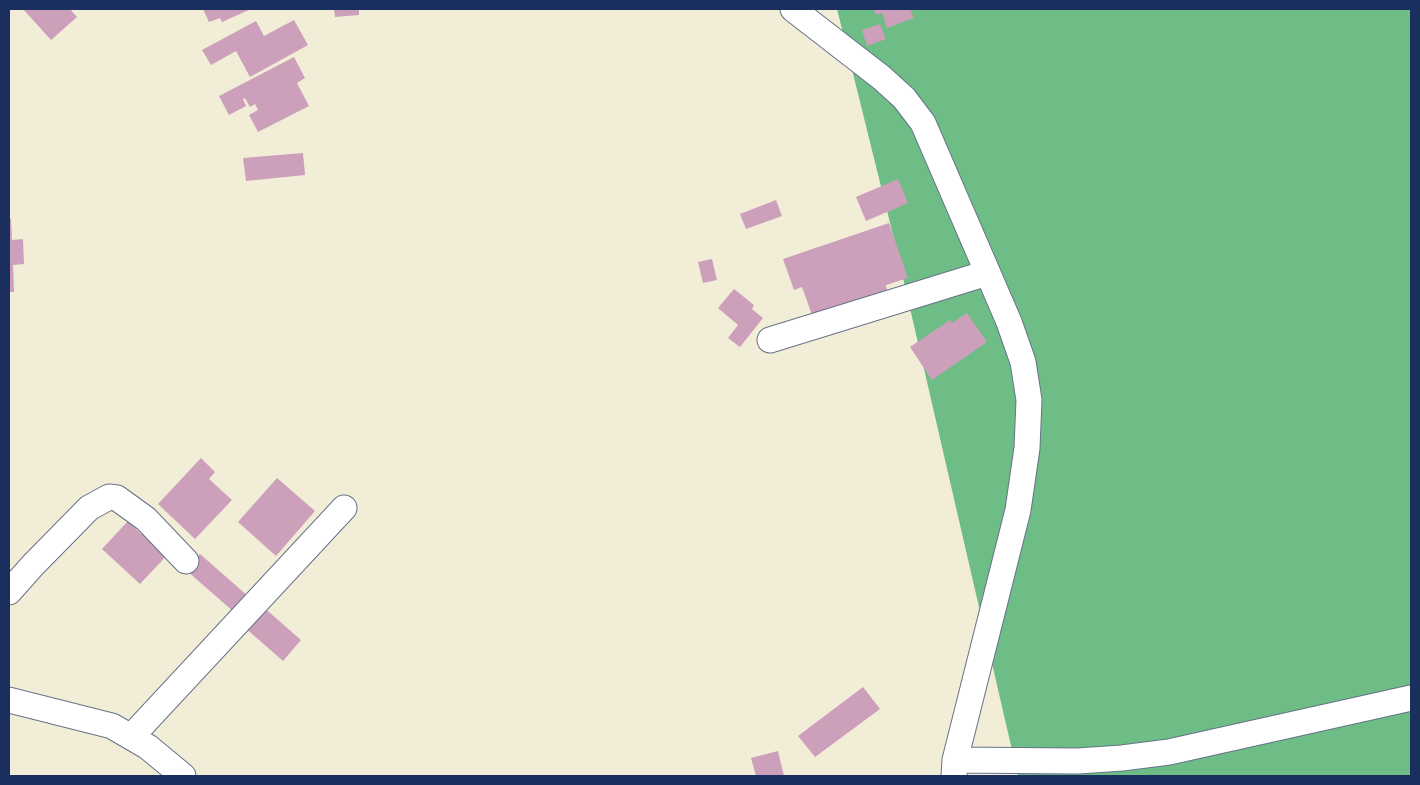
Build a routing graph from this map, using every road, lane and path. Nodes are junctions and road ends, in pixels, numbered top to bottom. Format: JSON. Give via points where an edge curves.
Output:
{"nodes":[{"id":1,"x":793,"y":9,"type":"edge"},
{"id":2,"x":987,"y":273,"type":"junction"},
{"id":3,"x":770,"y":340,"type":"dead end"},
{"id":4,"x":344,"y":508,"type":"dead end"},
{"id":5,"x":186,"y":561,"type":"dead end"},
{"id":6,"x":9,"y":592,"type":"edge"},
{"id":7,"x":1411,"y":698,"type":"edge"},
{"id":8,"x":9,"y":700,"type":"edge"},
{"id":9,"x":131,"y":737,"type":"junction"},
{"id":10,"x":955,"y":768,"type":"edge"},
{"id":11,"x":182,"y":776,"type":"edge"}],
"edges":[{"from":1,"to":2,"type":"street","via":[[904,98],[923,124]]},
{"from":2,"to":3,"type":"street"},
{"from":2,"to":10,"type":"street","via":[[1023,362],[1030,400],[1027,448],[1018,510]]},
{"from":4,"to":9,"type":"street"},
{"from":5,"to":6,"type":"street","via":[[146,519],[117,498],[109,497],[89,508],[32,564]]},
{"from":7,"to":10,"type":"street","via":[[1169,752]]},
{"from":8,"to":9,"type":"street","via":[[112,726]]},
{"from":9,"to":11,"type":"street"}]}
